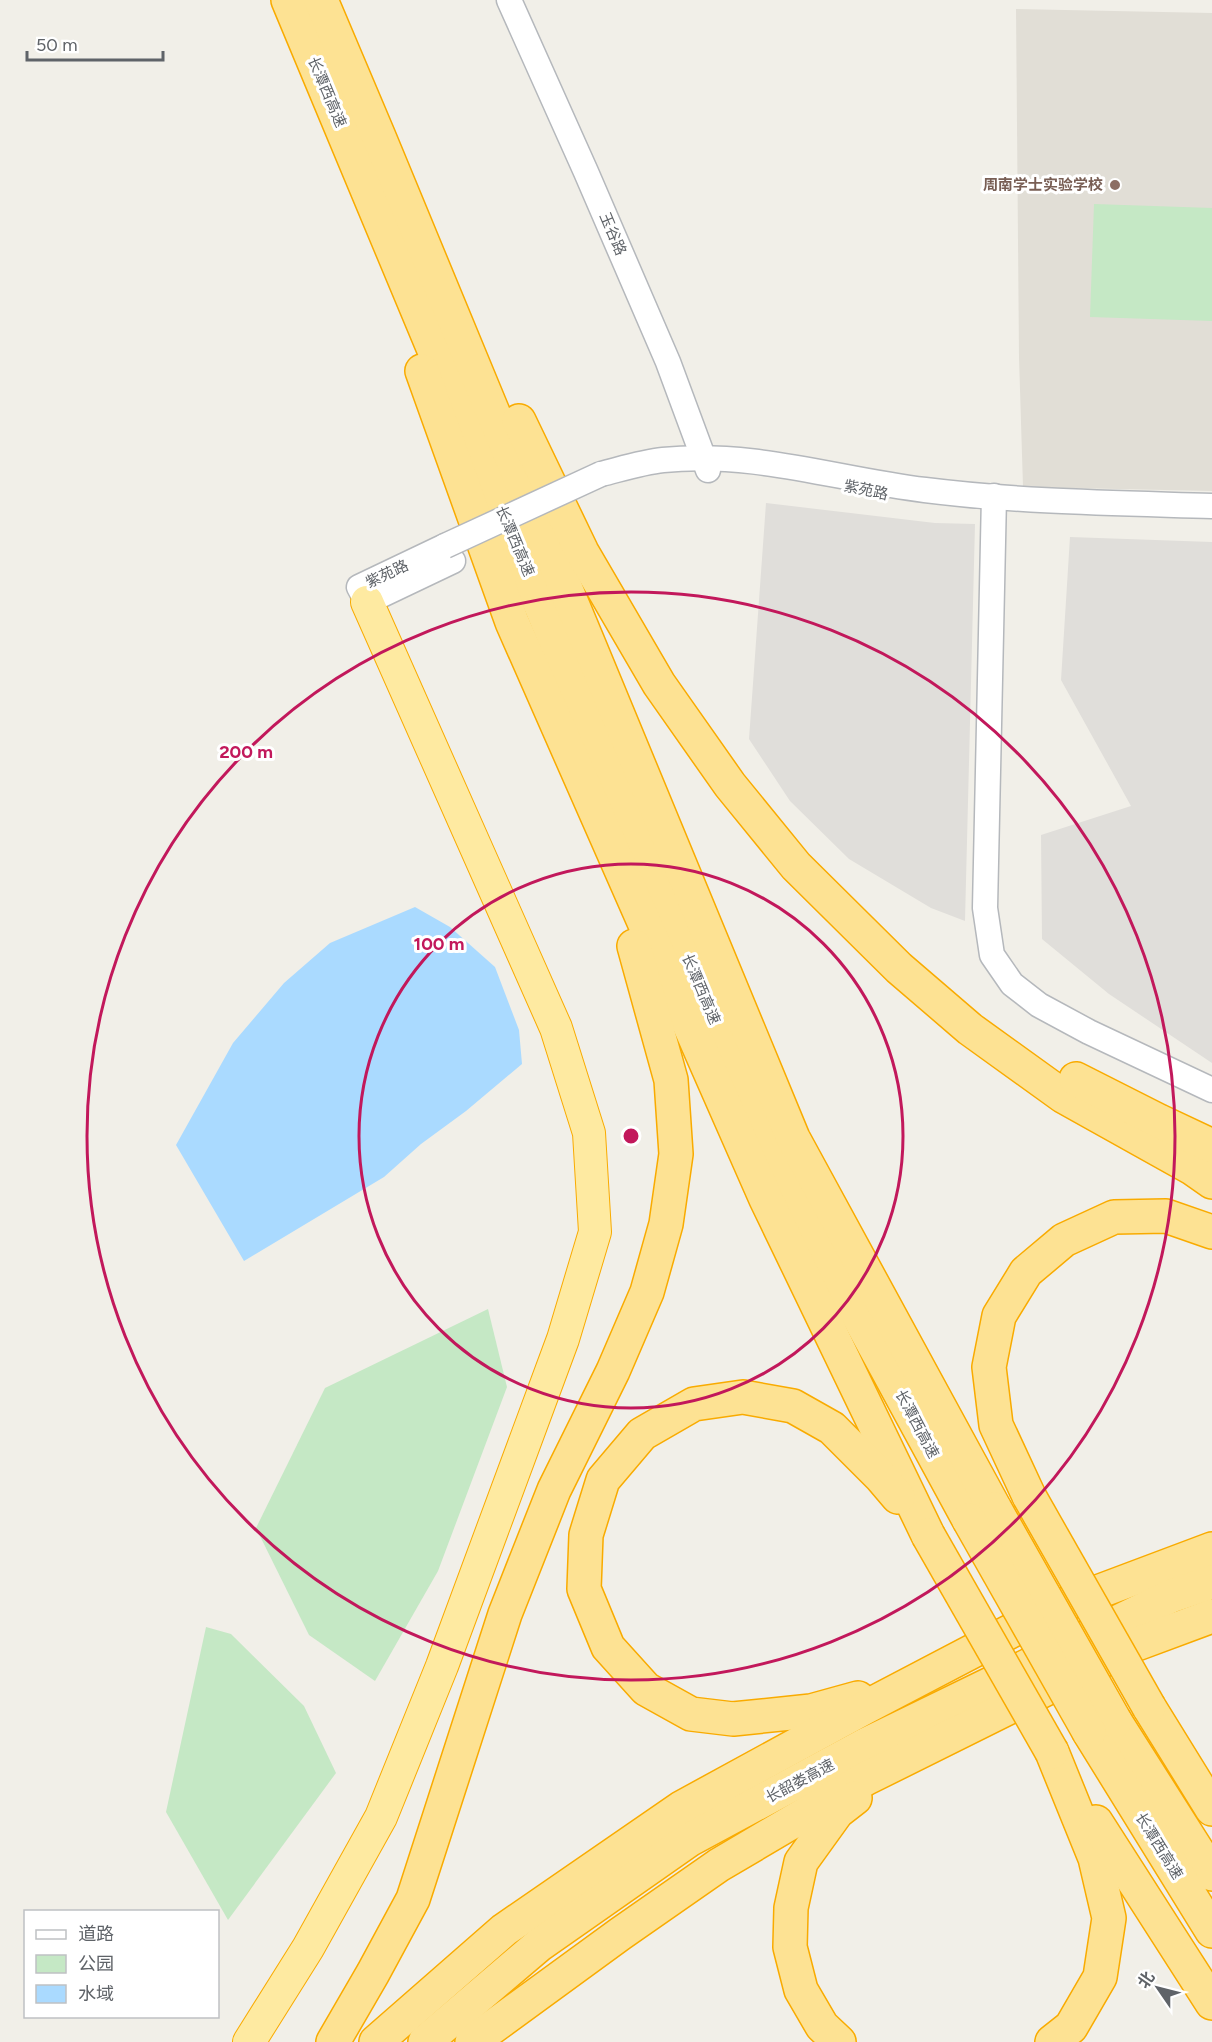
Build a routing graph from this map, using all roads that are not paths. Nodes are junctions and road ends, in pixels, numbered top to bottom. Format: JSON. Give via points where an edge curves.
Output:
{"nodes":[{"id":1,"x":288,"y":0,"type":"edge"},
{"id":2,"x":321,"y":0,"type":"edge"},
{"id":3,"x":509,"y":0,"type":"edge"},
{"id":4,"x":519,"y":0,"type":"edge"},
{"id":5,"x":329,"y":95,"type":"junction"},
{"id":6,"x":379,"y":137,"type":"junction"},
{"id":7,"x":711,"y":464,"type":"junction"},
{"id":8,"x":1000,"y":502,"type":"junction"},
{"id":9,"x":1212,"y":506,"type":"edge"},
{"id":10,"x":1212,"y":517,"type":"edge"},
{"id":11,"x":367,"y":602,"type":"joint"},
{"id":12,"x":561,"y":729,"type":"junction"},
{"id":13,"x":899,"y":968,"type":"junction"},
{"id":14,"x":1212,"y":1077,"type":"edge"},
{"id":15,"x":1212,"y":1090,"type":"edge"},
{"id":16,"x":1212,"y":1146,"type":"edge"},
{"id":17,"x":1212,"y":1182,"type":"edge"},
{"id":18,"x":1212,"y":1232,"type":"edge"},
{"id":19,"x":982,"y":1515,"type":"junction"},
{"id":20,"x":1212,"y":1523,"type":"edge"},
{"id":21,"x":928,"y":1535,"type":"junction"},
{"id":22,"x":1212,"y":1549,"type":"edge"},
{"id":23,"x":1212,"y":1582,"type":"edge"},
{"id":24,"x":1102,"y":1590,"type":"junction"},
{"id":25,"x":1212,"y":1616,"type":"edge"},
{"id":26,"x":920,"y":1681,"type":"junction"},
{"id":27,"x":1102,"y":1726,"type":"junction"},
{"id":28,"x":1052,"y":1752,"type":"junction"},
{"id":29,"x":912,"y":1756,"type":"junction"},
{"id":30,"x":1212,"y":1809,"type":"edge"},
{"id":31,"x":1212,"y":1874,"type":"edge"},
{"id":32,"x":1212,"y":1931,"type":"edge"},
{"id":33,"x":1212,"y":2003,"type":"edge"},
{"id":34,"x":249,"y":2042,"type":"edge"},
{"id":35,"x":333,"y":2042,"type":"edge"},
{"id":36,"x":376,"y":2042,"type":"edge"},
{"id":37,"x":425,"y":2042,"type":"edge"},
{"id":38,"x":472,"y":2042,"type":"edge"},
{"id":39,"x":840,"y":2042,"type":"edge"},
{"id":40,"x":1052,"y":2042,"type":"edge"}],
"edges":[{"from":1,"to":5,"type":"highway","name":"长潭西高速"},
{"from":2,"to":6,"type":"highway","name":"长潭西高速"},
{"from":3,"to":7,"type":"street","name":"玉谷路"},
{"from":4,"to":7,"type":"street","name":"玉谷路","via":[[677,358]]},
{"from":5,"to":12,"type":"highway","via":[[512,622]]},
{"from":5,"to":19,"type":"highway","name":"长潭西高速","via":[[768,1150]]},
{"from":6,"to":13,"type":"highway","via":[[582,552],[659,684],[730,785],[796,866]]},
{"from":6,"to":19,"type":"highway","name":"长潭西高速","via":[[793,1138]]},
{"from":7,"to":8,"type":"street","name":"紫苑路","via":[[757,460]]},
{"from":7,"to":11,"type":"street","name":"紫苑路","bridge":true,"via":[[661,460],[604,482],[449,554],[359,587]]},
{"from":8,"to":9,"type":"street","name":"紫苑路"},
{"from":8,"to":10,"type":"street","name":"紫苑路"},
{"from":8,"to":14,"type":"street","via":[[999,903],[1004,943],[1020,971],[1050,997]]},
{"from":8,"to":15,"type":"street","via":[[985,908],[992,955],[1012,984],[1039,1005]]},
{"from":11,"to":34,"type":"highway","via":[[556,1028],[589,1133],[596,1232],[559,1350],[442,1666],[381,1817],[308,1948]]},
{"from":12,"to":21,"type":"highway","via":[[761,1188]]},
{"from":12,"to":35,"type":"highway","via":[[640,964],[671,1080],[676,1154],[666,1224],[647,1292],[614,1371],[554,1490],[505,1614],[413,1899]]},
{"from":13,"to":16,"type":"highway","via":[[1068,1074]]},
{"from":13,"to":17,"type":"highway","via":[[970,1029],[1064,1096]]},
{"from":18,"to":30,"type":"highway","bridge":true,"via":[[1166,1216],[1114,1216],[1064,1239],[1026,1272],[999,1316],[989,1367],[996,1425],[1029,1496]]},
{"from":19,"to":27,"type":"highway","name":"长潭西高速","bridge":true},
{"from":20,"to":24,"type":"highway"},
{"from":21,"to":26,"type":"highway","via":[[881,1477],[832,1428],[793,1406],[743,1396],[694,1404],[642,1434],[603,1480],[586,1535],[584,1589],[608,1647],[646,1689],[692,1714],[733,1719],[811,1710]]},
{"from":21,"to":28,"type":"highway","bridge":true},
{"from":22,"to":24,"type":"highway"},
{"from":23,"to":37,"type":"highway","name":"长韶娄高速","via":[[1171,1596],[867,1744],[689,1840],[538,1945]]},
{"from":24,"to":26,"type":"highway","via":[[1055,1608]]},
{"from":25,"to":29,"type":"highway","name":"长韶娄高速","via":[[1134,1645]]},
{"from":26,"to":36,"type":"highway","via":[[681,1808],[504,1930]]},
{"from":27,"to":31,"type":"highway","name":"长潭西高速"},
{"from":27,"to":32,"type":"highway","name":"长潭西高速"},
{"from":28,"to":33,"type":"highway"},
{"from":28,"to":40,"type":"highway","via":[[1095,1858],[1109,1918],[1100,1977],[1071,2026]]},
{"from":29,"to":38,"type":"highway","name":"长韶娄高速","via":[[865,1779],[719,1865]]},
{"from":29,"to":39,"type":"highway","via":[[837,1812],[801,1862],[791,1908],[790,1947],[801,1990],[822,2026]]}]}
